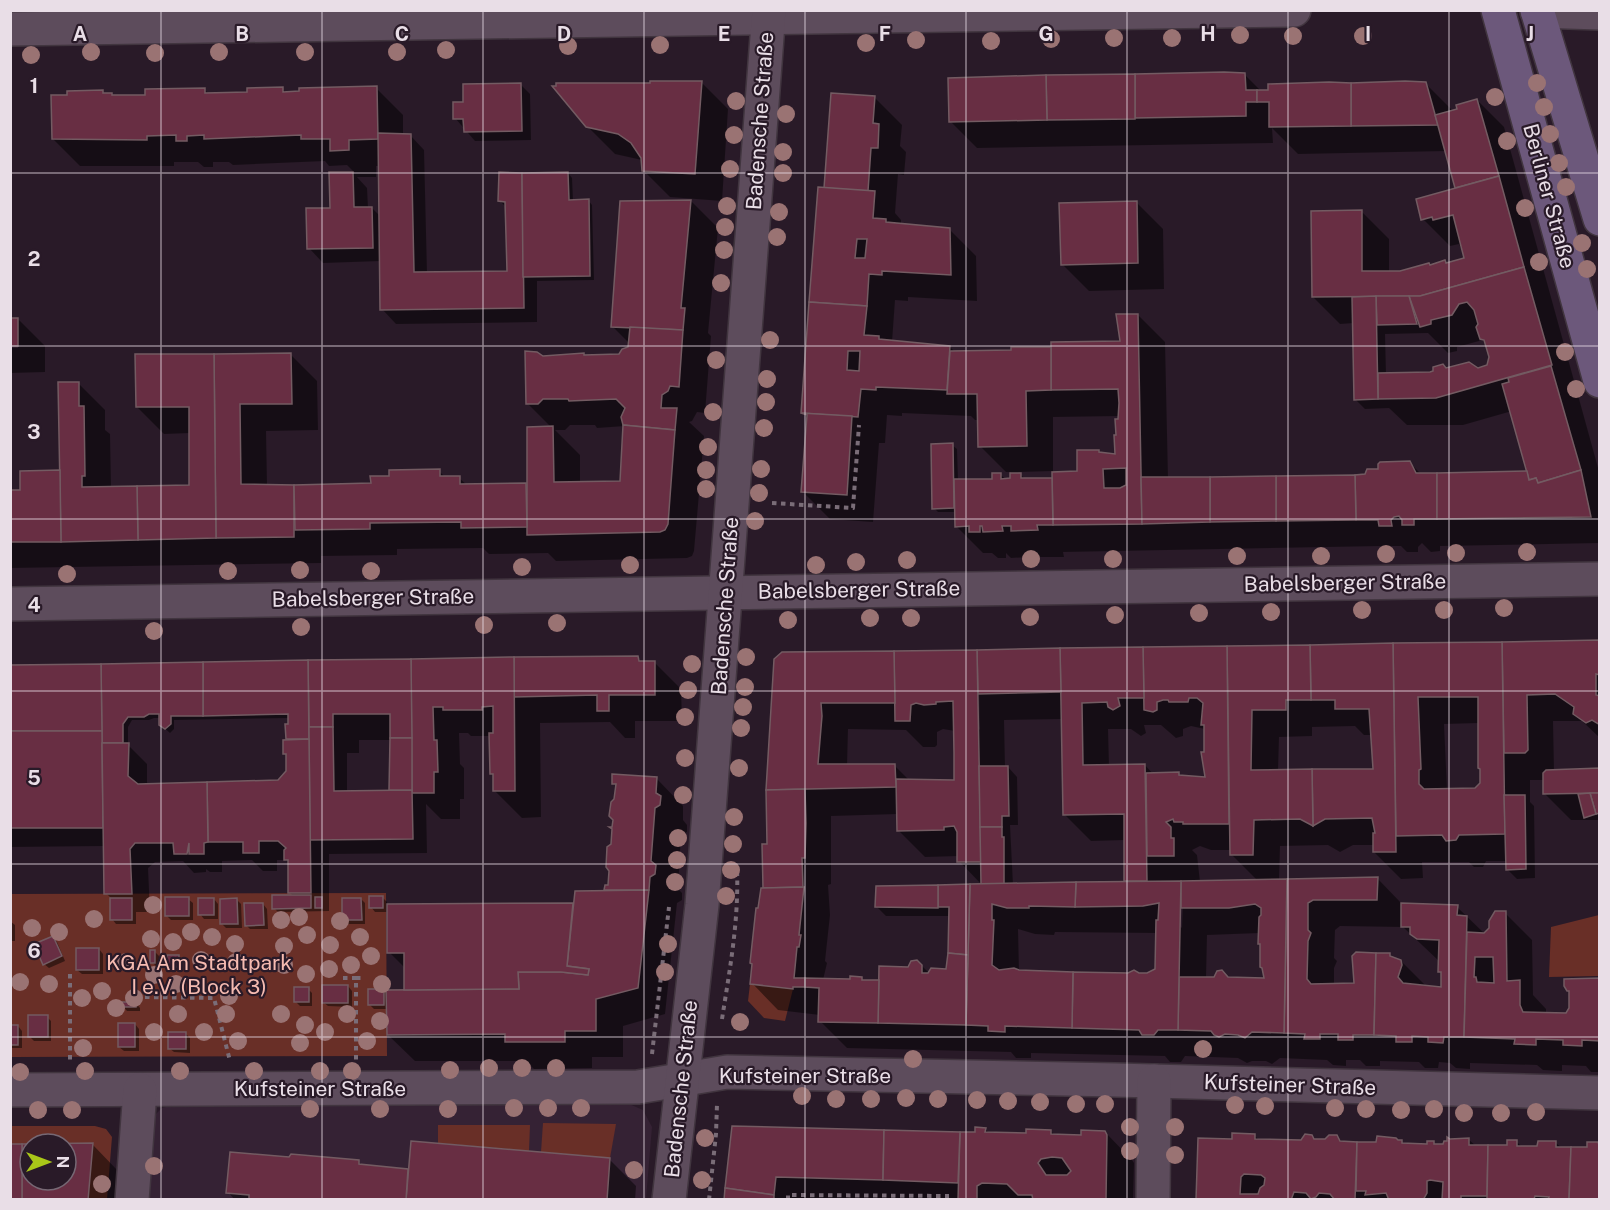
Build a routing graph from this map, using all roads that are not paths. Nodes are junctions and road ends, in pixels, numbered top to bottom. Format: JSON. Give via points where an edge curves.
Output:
{"nodes":[{"id":1,"x":1294,"y":10,"type":"edge"},
{"id":2,"x":1498,"y":10,"type":"edge"},
{"id":3,"x":1537,"y":11,"type":"edge"},
{"id":4,"x":1599,"y":13,"type":"edge"},
{"id":5,"x":769,"y":14,"type":"edge"},
{"id":6,"x":10,"y":29,"type":"edge"},
{"id":7,"x":1599,"y":219,"type":"edge"},
{"id":8,"x":1599,"y":381,"type":"edge"},
{"id":9,"x":1599,"y":579,"type":"edge"},
{"id":10,"x":725,"y":592,"type":"junction"},
{"id":11,"x":10,"y":604,"type":"edge"},
{"id":12,"x":682,"y":1080,"type":"junction"},
{"id":13,"x":1154,"y":1081,"type":"junction"},
{"id":14,"x":10,"y":1090,"type":"edge"},
{"id":15,"x":140,"y":1090,"type":"junction"},
{"id":16,"x":1599,"y":1094,"type":"edge"},
{"id":17,"x":132,"y":1200,"type":"edge"},
{"id":18,"x":669,"y":1200,"type":"edge"},
{"id":19,"x":1153,"y":1200,"type":"edge"}],
"edges":[{"from":1,"to":5,"type":"street"},
{"from":2,"to":8,"type":"main road","name":"Berliner Straße"},
{"from":3,"to":4,"type":"street"},
{"from":3,"to":7,"type":"main road","name":"Berliner Straße"},
{"from":5,"to":6,"type":"street"},
{"from":5,"to":10,"type":"street","name":"Badensche Straße"},
{"from":9,"to":10,"type":"street","name":"Babelsberger Straße"},
{"from":10,"to":11,"type":"street","name":"Babelsberger Straße"},
{"from":10,"to":12,"type":"street","name":"Badensche Straße","via":[[702,905]]},
{"from":12,"to":13,"type":"street","name":"Kufsteiner Straße","via":[[727,1072]]},
{"from":12,"to":15,"type":"street","name":"Kufsteiner Straße","via":[[638,1087]]},
{"from":12,"to":18,"type":"street","name":"Badensche Straße"},
{"from":13,"to":16,"type":"street","name":"Kufsteiner Straße"},
{"from":13,"to":19,"type":"street"},
{"from":14,"to":15,"type":"street","name":"Kufsteiner Straße"},
{"from":15,"to":17,"type":"street"}]}
